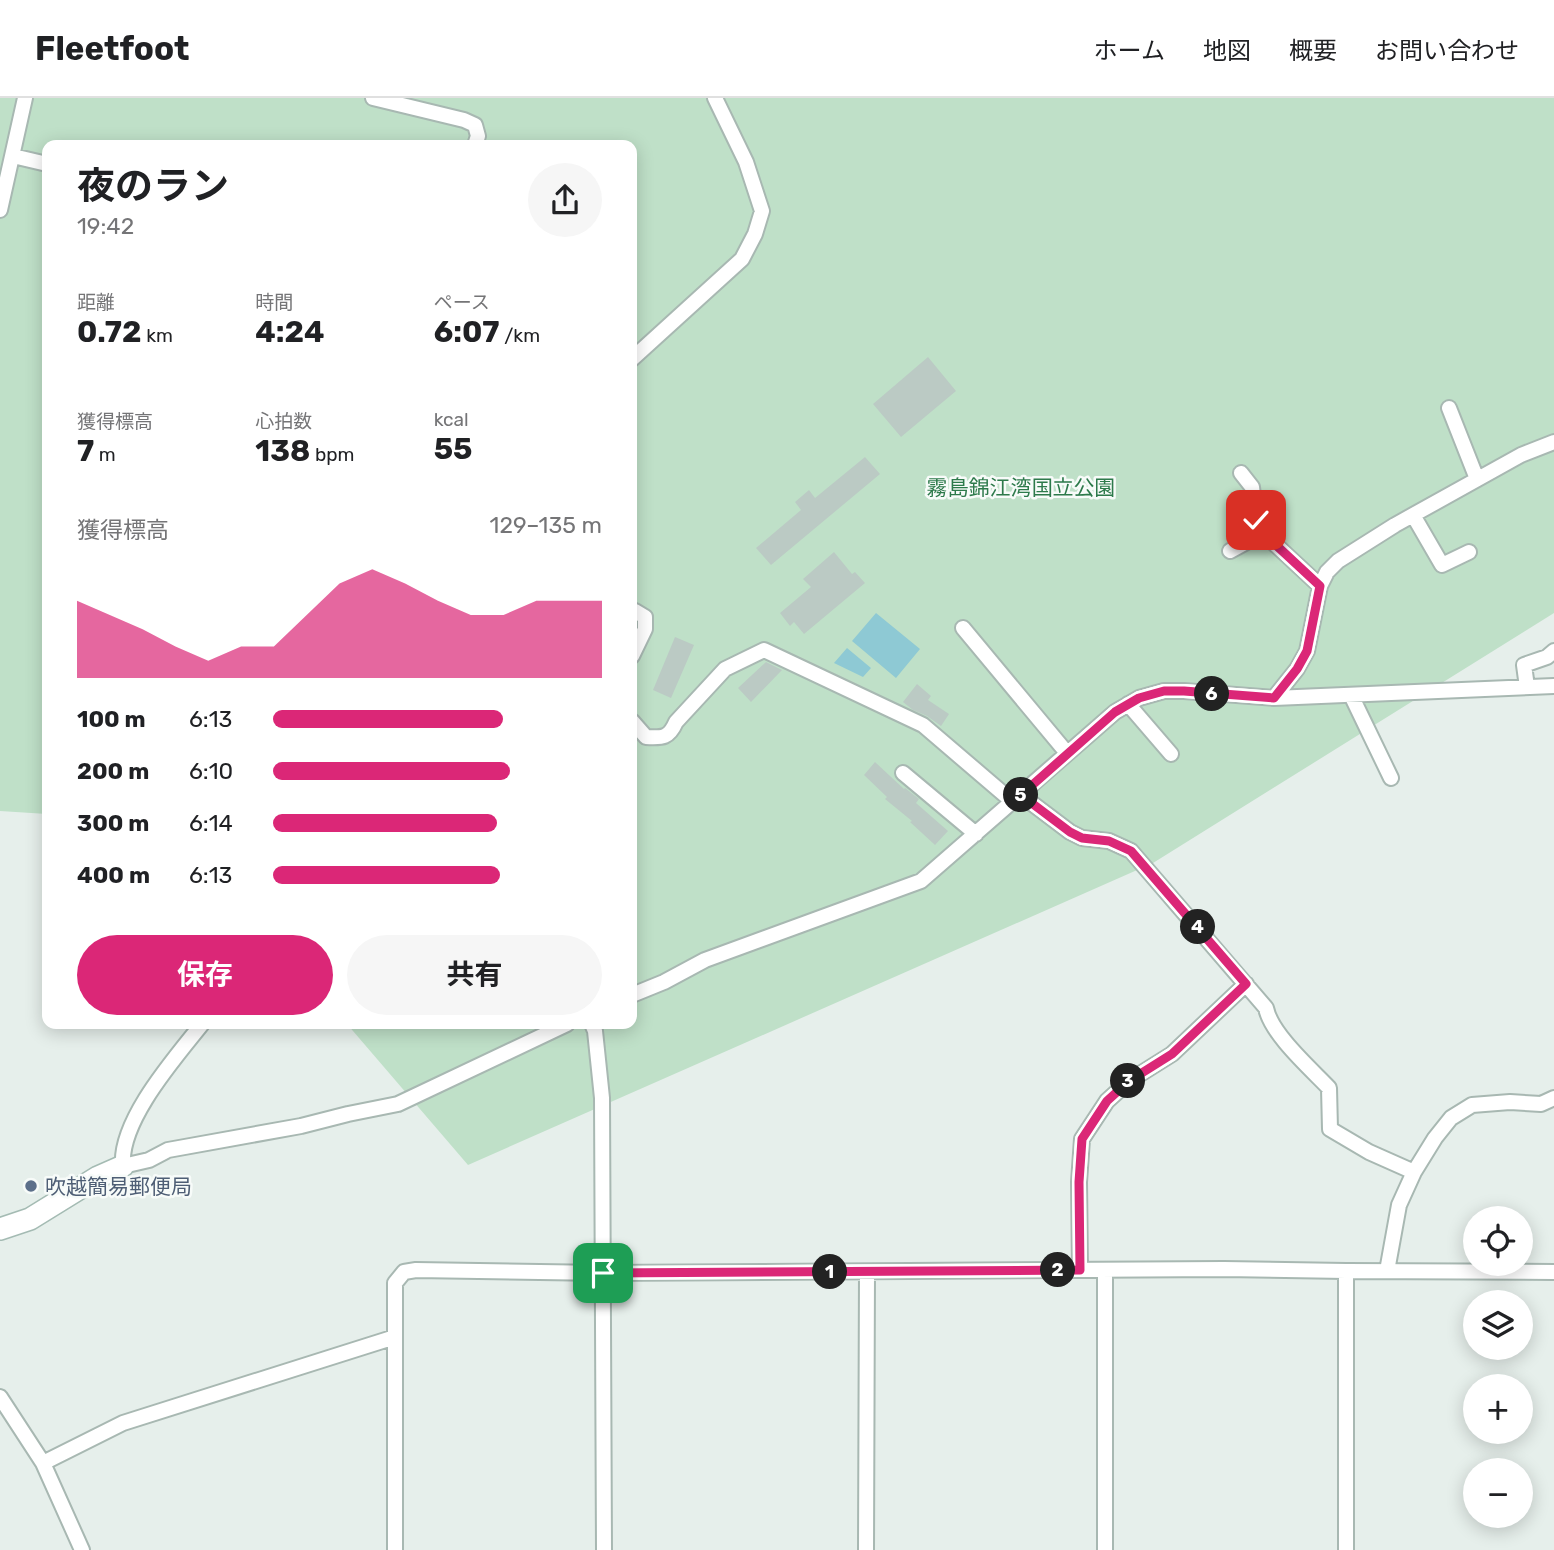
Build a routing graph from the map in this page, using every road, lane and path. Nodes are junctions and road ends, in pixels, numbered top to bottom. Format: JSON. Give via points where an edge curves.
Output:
{"nodes":[{"id":1,"x":25,"y":98,"type":"edge"},
{"id":2,"x":373,"y":98,"type":"edge"},
{"id":3,"x":715,"y":98,"type":"edge"},
{"id":4,"x":477,"y":140,"type":"edge"},
{"id":5,"x":13,"y":156,"type":"junction"},
{"id":6,"x":42,"y":163,"type":"edge"},
{"id":7,"x":0,"y":210,"type":"edge"},
{"id":8,"x":637,"y":354,"type":"edge"},
{"id":9,"x":1449,"y":408,"type":"dead end"},
{"id":10,"x":1554,"y":442,"type":"edge"},
{"id":11,"x":1241,"y":472,"type":"dead end"},
{"id":12,"x":1477,"y":479,"type":"junction"},
{"id":13,"x":1413,"y":515,"type":"junction"},
{"id":14,"x":1263,"y":533,"type":"junction"},
{"id":15,"x":1230,"y":551,"type":"dead end"},
{"id":16,"x":1469,"y":552,"type":"dead end"},
{"id":17,"x":1320,"y":586,"type":"junction"},
{"id":18,"x":637,"y":612,"type":"edge"},
{"id":19,"x":963,"y":628,"type":"dead end"},
{"id":20,"x":637,"y":646,"type":"edge"},
{"id":21,"x":1554,"y":651,"type":"edge"},
{"id":22,"x":1554,"y":686,"type":"edge"},
{"id":23,"x":1527,"y":687,"type":"junction"},
{"id":24,"x":1352,"y":695,"type":"junction"},
{"id":25,"x":1274,"y":698,"type":"junction"},
{"id":26,"x":1128,"y":704,"type":"junction"},
{"id":27,"x":637,"y":727,"type":"edge"},
{"id":28,"x":1067,"y":753,"type":"junction"},
{"id":29,"x":1171,"y":754,"type":"dead end"},
{"id":30,"x":903,"y":773,"type":"dead end"},
{"id":31,"x":1391,"y":778,"type":"dead end"},
{"id":32,"x":1017,"y":799,"type":"junction"},
{"id":33,"x":976,"y":834,"type":"junction"},
{"id":34,"x":1246,"y":984,"type":"junction"},
{"id":35,"x":637,"y":993,"type":"edge"},
{"id":36,"x":198,"y":1029,"type":"edge"},
{"id":37,"x":556,"y":1029,"type":"edge"},
{"id":38,"x":594,"y":1029,"type":"edge"},
{"id":39,"x":1554,"y":1098,"type":"edge"},
{"id":40,"x":123,"y":1166,"type":"junction"},
{"id":41,"x":1414,"y":1172,"type":"junction"},
{"id":42,"x":0,"y":1229,"type":"edge"},
{"id":43,"x":1080,"y":1270,"type":"junction"},
{"id":44,"x":1105,"y":1271,"type":"junction"},
{"id":45,"x":1346,"y":1271,"type":"junction"},
{"id":46,"x":1387,"y":1271,"type":"junction"},
{"id":47,"x":867,"y":1272,"type":"junction"},
{"id":48,"x":1554,"y":1272,"type":"edge"},
{"id":49,"x":603,"y":1273,"type":"junction"},
{"id":50,"x":395,"y":1337,"type":"junction"},
{"id":51,"x":0,"y":1397,"type":"edge"},
{"id":52,"x":43,"y":1463,"type":"junction"},
{"id":53,"x":82,"y":1550,"type":"edge"},
{"id":54,"x":395,"y":1550,"type":"edge"},
{"id":55,"x":604,"y":1550,"type":"edge"},
{"id":56,"x":866,"y":1550,"type":"edge"},
{"id":57,"x":1105,"y":1550,"type":"edge"},
{"id":58,"x":1346,"y":1550,"type":"edge"}],
"edges":[{"from":1,"to":5,"type":"street"},
{"from":2,"to":4,"type":"street","via":[[464,120],[475,125]]},
{"from":3,"to":8,"type":"street","via":[[747,162],[762,211],[742,259]]},
{"from":5,"to":6,"type":"street"},
{"from":5,"to":7,"type":"street"},
{"from":9,"to":12,"type":"street"},
{"from":10,"to":12,"type":"street"},
{"from":11,"to":14,"type":"street","via":[[1251,487]]},
{"from":12,"to":13,"type":"street"},
{"from":13,"to":16,"type":"street","via":[[1442,565]]},
{"from":13,"to":17,"type":"street","via":[[1338,561]]},
{"from":14,"to":15,"type":"street"},
{"from":14,"to":17,"type":"street"},
{"from":17,"to":25,"type":"street","via":[[1307,651]]},
{"from":18,"to":20,"type":"street","via":[[645,617],[645,629]]},
{"from":19,"to":28,"type":"street"},
{"from":21,"to":23,"type":"street","via":[[1524,665]]},
{"from":22,"to":23,"type":"street"},
{"from":23,"to":24,"type":"street"},
{"from":24,"to":25,"type":"street"},
{"from":24,"to":31,"type":"street"},
{"from":25,"to":26,"type":"street","via":[[1164,691]]},
{"from":26,"to":28,"type":"street"},
{"from":26,"to":29,"type":"street"},
{"from":27,"to":32,"type":"street","via":[[646,737],[672,731],[726,669],[764,650],[923,725]]},
{"from":28,"to":32,"type":"street"},
{"from":30,"to":33,"type":"street"},
{"from":32,"to":33,"type":"street"},
{"from":32,"to":34,"type":"street","via":[[1082,838],[1109,841],[1131,851]]},
{"from":33,"to":35,"type":"street","via":[[921,881],[705,960]]},
{"from":34,"to":41,"type":"street","via":[[1266,1007],[1284,1041],[1329,1088],[1330,1129]]},
{"from":34,"to":43,"type":"street","via":[[1172,1054],[1107,1101],[1082,1139]]},
{"from":36,"to":40,"type":"street","via":[[159,1078],[132,1124]]},
{"from":37,"to":40,"type":"street","via":[[398,1104],[169,1150]]},
{"from":38,"to":49,"type":"street","via":[[602,1098]]},
{"from":39,"to":41,"type":"street","via":[[1541,1104],[1472,1105],[1451,1118]]},
{"from":40,"to":42,"type":"street","via":[[30,1219]]},
{"from":41,"to":46,"type":"street","via":[[1399,1205]]},
{"from":43,"to":44,"type":"street"},
{"from":43,"to":47,"type":"street"},
{"from":44,"to":45,"type":"street"},
{"from":44,"to":57,"type":"street"},
{"from":45,"to":46,"type":"street"},
{"from":45,"to":58,"type":"street"},
{"from":46,"to":48,"type":"street"},
{"from":47,"to":49,"type":"street"},
{"from":47,"to":56,"type":"street"},
{"from":49,"to":50,"type":"street","via":[[404,1272],[395,1283]]},
{"from":49,"to":55,"type":"street"},
{"from":50,"to":52,"type":"street","via":[[123,1423]]},
{"from":50,"to":54,"type":"street"},
{"from":51,"to":52,"type":"street"},
{"from":52,"to":53,"type":"street"}]}
